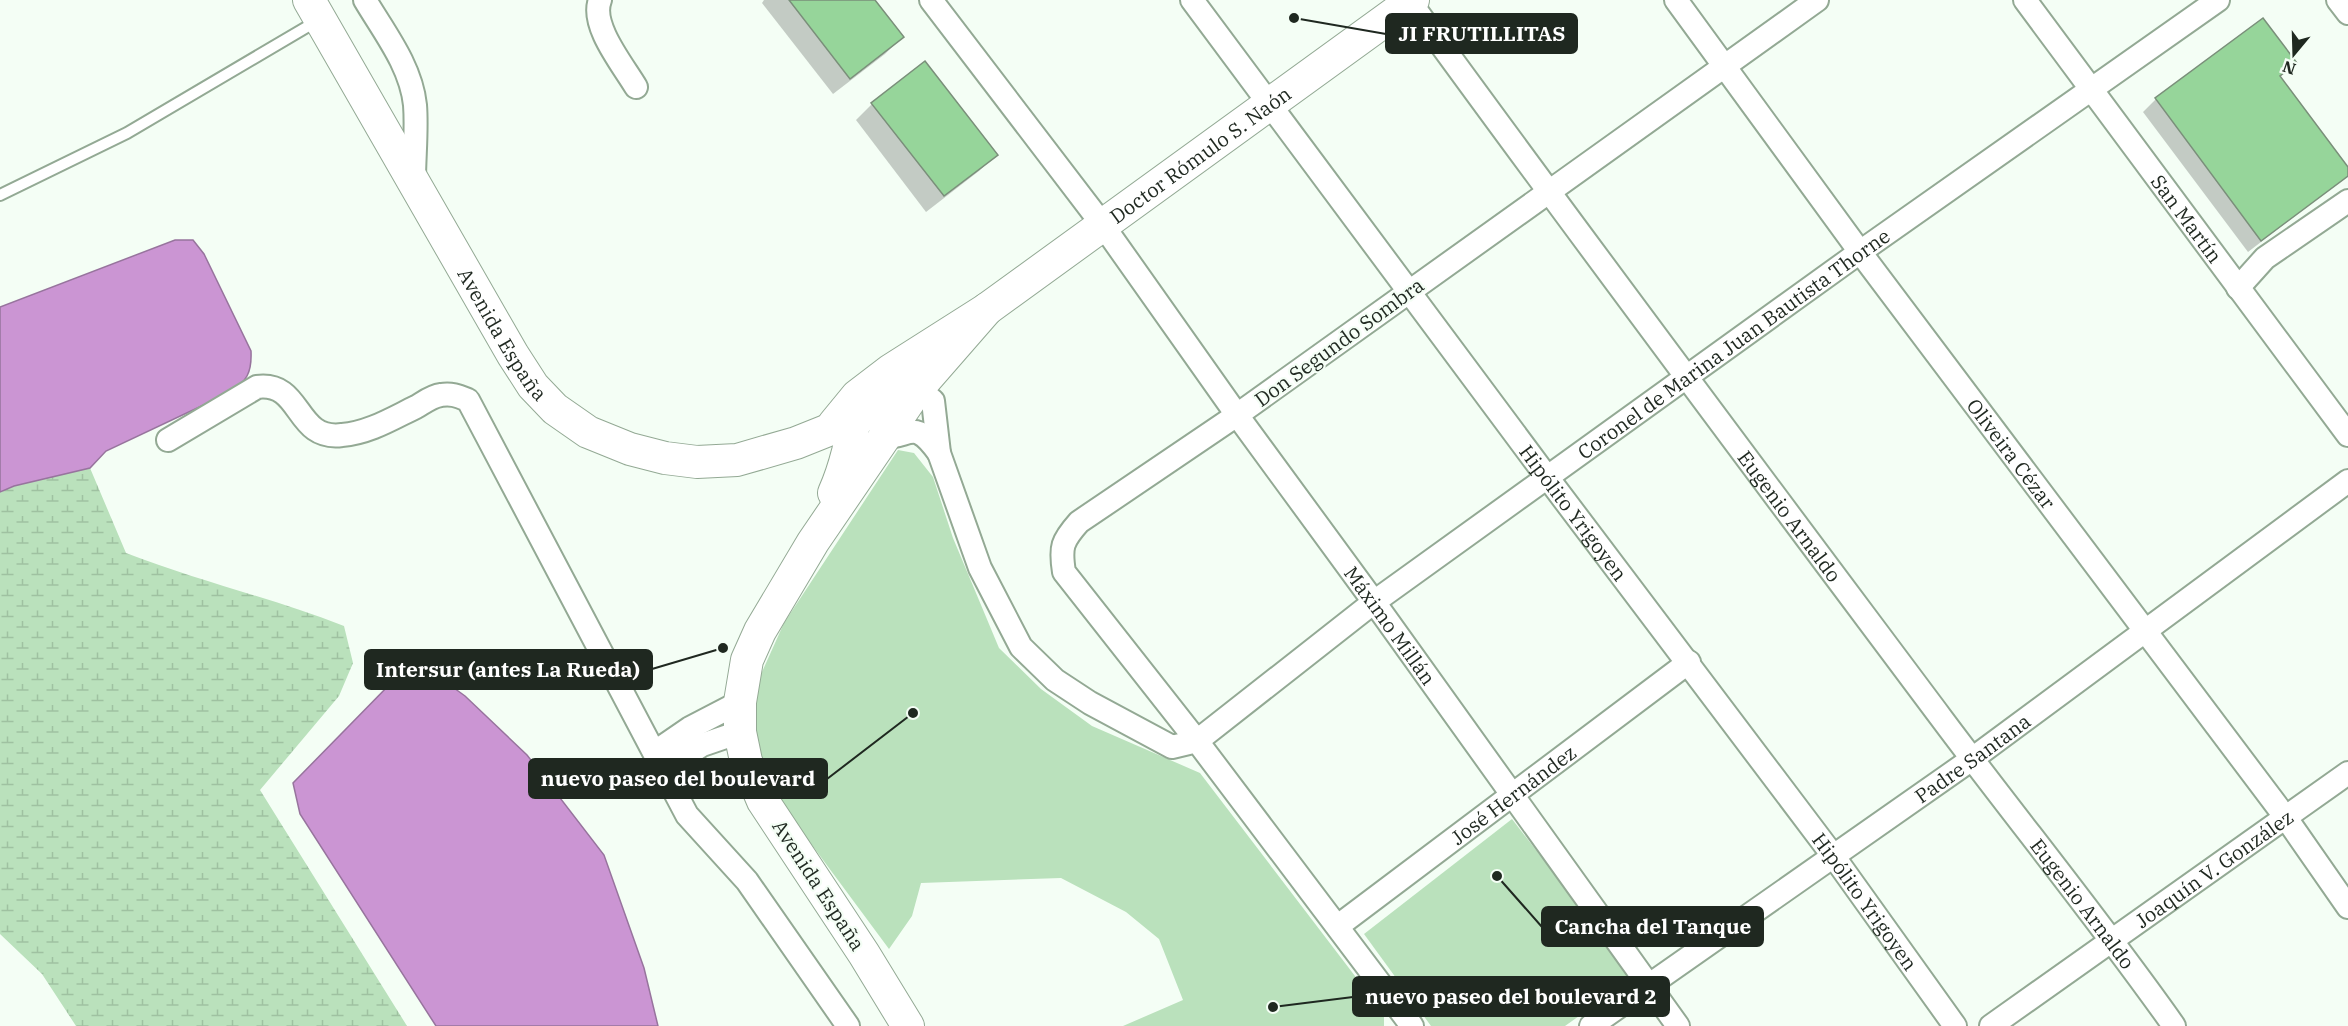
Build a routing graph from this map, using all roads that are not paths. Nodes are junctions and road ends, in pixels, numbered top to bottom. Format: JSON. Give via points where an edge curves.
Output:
{"nodes":[{"id":1,"x":365,"y":0,"type":"edge"},
{"id":2,"x":600,"y":0,"type":"edge"},
{"id":3,"x":931,"y":0,"type":"edge"},
{"id":4,"x":1192,"y":0,"type":"edge"},
{"id":5,"x":1676,"y":0,"type":"edge"},
{"id":6,"x":1817,"y":0,"type":"edge"},
{"id":7,"x":2025,"y":0,"type":"edge"},
{"id":8,"x":2218,"y":0,"type":"edge"},
{"id":9,"x":2338,"y":0,"type":"edge"},
{"id":10,"x":1412,"y":1,"type":"edge"},
{"id":11,"x":315,"y":10,"type":"edge"},
{"id":12,"x":2348,"y":13,"type":"edge"},
{"id":13,"x":1726,"y":65,"type":"junction"},
{"id":14,"x":636,"y":87,"type":"dead end"},
{"id":15,"x":2092,"y":89,"type":"junction"},
{"id":16,"x":1270,"y":102,"type":"junction"},
{"id":17,"x":414,"y":182,"type":"junction"},
{"id":18,"x":1548,"y":192,"type":"junction"},
{"id":19,"x":0,"y":195,"type":"edge"},
{"id":20,"x":2348,"y":201,"type":"edge"},
{"id":21,"x":1102,"y":224,"type":"junction"},
{"id":22,"x":1860,"y":252,"type":"junction"},
{"id":23,"x":2238,"y":288,"type":"junction"},
{"id":24,"x":1410,"y":291,"type":"junction"},
{"id":25,"x":987,"y":309,"type":"junction"},
{"id":26,"x":891,"y":370,"type":"junction"},
{"id":27,"x":1686,"y":377,"type":"junction"},
{"id":28,"x":919,"y":387,"type":"junction"},
{"id":29,"x":1237,"y":415,"type":"junction"},
{"id":30,"x":844,"y":426,"type":"junction"},
{"id":31,"x":2348,"y":435,"type":"edge"},
{"id":32,"x":885,"y":437,"type":"junction"},
{"id":33,"x":168,"y":440,"type":"dead end"},
{"id":34,"x":939,"y":453,"type":"junction"},
{"id":35,"x":1547,"y":477,"type":"junction"},
{"id":36,"x":2348,"y":481,"type":"edge"},
{"id":37,"x":813,"y":542,"type":"junction"},
{"id":38,"x":1374,"y":602,"type":"junction"},
{"id":39,"x":2145,"y":629,"type":"junction"},
{"id":40,"x":1689,"y":662,"type":"junction"},
{"id":41,"x":740,"y":717,"type":"junction"},
{"id":42,"x":1197,"y":741,"type":"junction"},
{"id":43,"x":1972,"y":759,"type":"junction"},
{"id":44,"x":660,"y":761,"type":"junction"},
{"id":45,"x":2348,"y":773,"type":"edge"},
{"id":46,"x":1513,"y":796,"type":"junction"},
{"id":47,"x":2286,"y":818,"type":"junction"},
{"id":48,"x":1834,"y":857,"type":"junction"},
{"id":49,"x":2348,"y":907,"type":"edge"},
{"id":50,"x":1338,"y":926,"type":"junction"},
{"id":51,"x":2112,"y":939,"type":"junction"},
{"id":52,"x":1647,"y":986,"type":"junction"},
{"id":53,"x":848,"y":1026,"type":"edge"},
{"id":54,"x":908,"y":1026,"type":"edge"},
{"id":55,"x":1412,"y":1026,"type":"edge"},
{"id":56,"x":1591,"y":1026,"type":"edge"},
{"id":57,"x":1678,"y":1026,"type":"edge"},
{"id":58,"x":1955,"y":1026,"type":"edge"},
{"id":59,"x":1991,"y":1026,"type":"edge"},
{"id":60,"x":2174,"y":1026,"type":"edge"}],
"edges":[{"from":1,"to":17,"type":"street","via":[[398,54],[410,83],[414,105]]},
{"from":2,"to":14,"type":"street","via":[[596,12],[600,27]]},
{"from":3,"to":21,"type":"street","name":"Máximo Millán"},
{"from":4,"to":16,"type":"street","name":"Hipólito Yrigoyen"},
{"from":5,"to":13,"type":"street","name":"Oliveira Cézar"},
{"from":6,"to":13,"type":"street","name":"Don Segundo Sombra"},
{"from":7,"to":15,"type":"street","name":"San Martín"},
{"from":8,"to":15,"type":"street","name":"Coronel de Marina Juan Bautista Thorne"},
{"from":9,"to":12,"type":"street"},
{"from":10,"to":16,"type":"main road","name":"Doctor Rómulo S. Naón"},
{"from":10,"to":18,"type":"street","name":"Eugenio Arnaldo"},
{"from":11,"to":17,"type":"main road","name":"Avenida España"},
{"from":11,"to":19,"type":"lane","via":[[127,133]]},
{"from":13,"to":18,"type":"street","name":"Don Segundo Sombra"},
{"from":13,"to":22,"type":"street","name":"Oliveira Cézar"},
{"from":15,"to":22,"type":"street","name":"Coronel de Marina Juan Bautista Thorne"},
{"from":15,"to":23,"type":"street","name":"San Martín"},
{"from":16,"to":21,"type":"main road","name":"Doctor Rómulo S. Naón"},
{"from":16,"to":24,"type":"street","name":"Hipólito Yrigoyen"},
{"from":17,"to":30,"type":"main road","name":"Avenida España","via":[[533,386],[555,409],[588,432],[630,449],[697,462],[737,460]]},
{"from":18,"to":24,"type":"street","name":"Don Segundo Sombra"},
{"from":18,"to":27,"type":"street","name":"Eugenio Arnaldo"},
{"from":20,"to":23,"type":"street","via":[[2265,258]]},
{"from":21,"to":25,"type":"main road","name":"Doctor Rómulo S. Naón"},
{"from":21,"to":29,"type":"street","name":"Máximo Millán"},
{"from":22,"to":27,"type":"street","name":"Coronel de Marina Juan Bautista Thorne"},
{"from":22,"to":39,"type":"street","name":"Oliveira Cézar"},
{"from":23,"to":31,"type":"street","name":"San Martín"},
{"from":24,"to":29,"type":"street","name":"Don Segundo Sombra"},
{"from":24,"to":35,"type":"street","name":"Hipólito Yrigoyen"},
{"from":25,"to":26,"type":"main road","name":"Doctor Rómulo S. Naón"},
{"from":25,"to":28,"type":"main road","name":"Doctor Rómulo S. Naón"},
{"from":26,"to":28,"type":"street"},
{"from":26,"to":30,"type":"main road","name":"Doctor Rómulo S. Naón"},
{"from":27,"to":35,"type":"street","name":"Coronel de Marina Juan Bautista Thorne"},
{"from":27,"to":43,"type":"street","name":"Eugenio Arnaldo"},
{"from":28,"to":30,"type":"main road","name":"Doctor Rómulo S. Naón"},
{"from":28,"to":32,"type":"main road","name":"Avenida España"},
{"from":28,"to":34,"type":"street","via":[[933,401]]},
{"from":29,"to":38,"type":"street","name":"Máximo Millán"},
{"from":29,"to":42,"type":"street","name":"Don Segundo Sombra","via":[[1079,522],[1060,550],[1064,572]]},
{"from":30,"to":32,"type":"street"},
{"from":30,"to":37,"type":"main road","name":"Avenida España","via":[[842,475]]},
{"from":32,"to":34,"type":"street","via":[[919,432]]},
{"from":32,"to":37,"type":"main road","name":"Avenida España"},
{"from":33,"to":44,"type":"street","via":[[256,387],[270,385],[281,389],[316,431],[328,436],[382,424],[439,395],[454,394],[468,399]]},
{"from":34,"to":42,"type":"street","via":[[980,568],[1021,647],[1055,680],[1162,742],[1172,747]]},
{"from":35,"to":38,"type":"street","name":"Coronel de Marina Juan Bautista Thorne"},
{"from":35,"to":40,"type":"street","name":"Hipólito Yrigoyen"},
{"from":36,"to":39,"type":"street","name":"Padre Santana"},
{"from":37,"to":41,"type":"main road","name":"Avenida España","via":[[747,660]]},
{"from":38,"to":42,"type":"street","name":"Coronel de Marina Juan Bautista Thorne"},
{"from":38,"to":46,"type":"street","name":"Máximo Millán"},
{"from":39,"to":43,"type":"street","name":"Padre Santana"},
{"from":39,"to":47,"type":"street","name":"Oliveira Cézar"},
{"from":40,"to":46,"type":"street","name":"José Hernández"},
{"from":40,"to":48,"type":"street","name":"Hipólito Yrigoyen"},
{"from":41,"to":44,"type":"street","via":[[690,728]]},
{"from":41,"to":54,"type":"main road","name":"Avenida España","via":[[746,761],[763,801]]},
{"from":42,"to":50,"type":"street","name":"Don Segundo Sombra"},
{"from":43,"to":48,"type":"street","name":"Padre Santana"},
{"from":43,"to":51,"type":"street","name":"Eugenio Arnaldo"},
{"from":44,"to":53,"type":"street","via":[[687,815],[747,881]]},
{"from":45,"to":47,"type":"street","name":"Joaquín V. González"},
{"from":46,"to":50,"type":"street","name":"José Hernández"},
{"from":46,"to":52,"type":"street","name":"Máximo Millán"},
{"from":47,"to":49,"type":"street","name":"Oliveira Cézar"},
{"from":47,"to":51,"type":"street","name":"Joaquín V. González"},
{"from":48,"to":52,"type":"street","name":"Padre Santana"},
{"from":48,"to":58,"type":"street","name":"Hipólito Yrigoyen"},
{"from":50,"to":55,"type":"street","name":"Don Segundo Sombra"},
{"from":51,"to":59,"type":"street","name":"Joaquín V. González"},
{"from":51,"to":60,"type":"street","name":"Eugenio Arnaldo"},
{"from":52,"to":56,"type":"street","name":"Padre Santana"},
{"from":52,"to":57,"type":"street","name":"Máximo Millán"}]}
